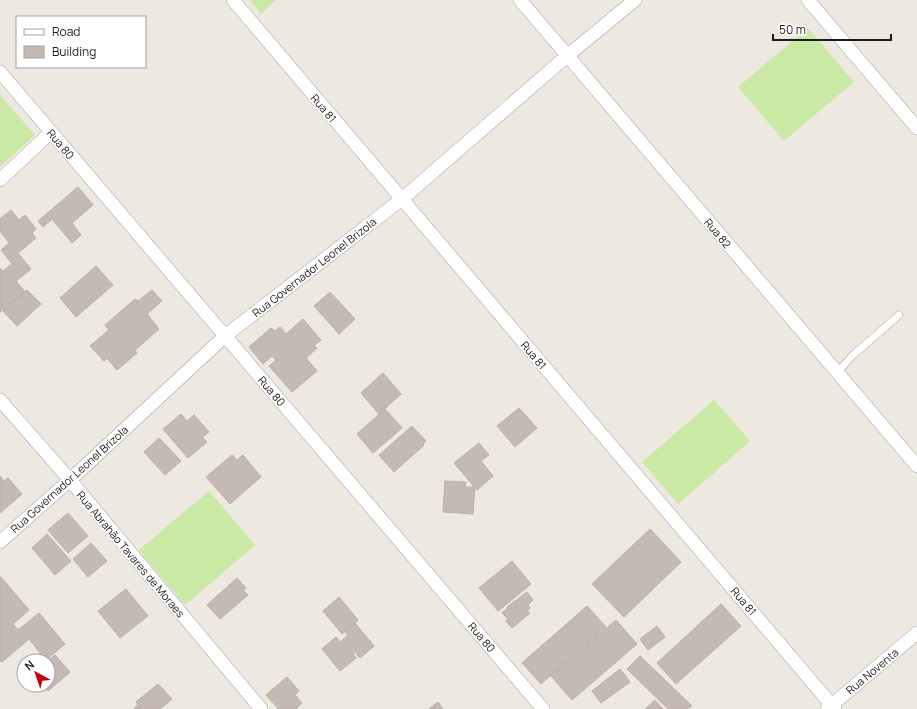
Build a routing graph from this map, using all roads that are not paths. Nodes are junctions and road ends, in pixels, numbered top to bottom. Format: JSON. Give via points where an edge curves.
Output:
{"nodes":[{"id":1,"x":233,"y":0,"type":"edge"},
{"id":2,"x":520,"y":0,"type":"edge"},
{"id":3,"x":635,"y":0,"type":"edge"},
{"id":4,"x":808,"y":0,"type":"edge"},
{"id":5,"x":567,"y":56,"type":"junction"},
{"id":6,"x":0,"y":72,"type":"edge"},
{"id":7,"x":917,"y":128,"type":"edge"},
{"id":8,"x":51,"y":132,"type":"junction"},
{"id":9,"x":0,"y":180,"type":"edge"},
{"id":10,"x":402,"y":199,"type":"junction"},
{"id":11,"x":899,"y":315,"type":"dead end"},
{"id":12,"x":225,"y":336,"type":"junction"},
{"id":13,"x":838,"y":373,"type":"junction"},
{"id":14,"x":0,"y":400,"type":"edge"},
{"id":15,"x":917,"y":466,"type":"edge"},
{"id":16,"x":70,"y":480,"type":"junction"},
{"id":17,"x":0,"y":542,"type":"edge"},
{"id":18,"x":917,"y":633,"type":"edge"},
{"id":19,"x":831,"y":708,"type":"edge"},
{"id":20,"x":261,"y":709,"type":"edge"},
{"id":21,"x":543,"y":709,"type":"edge"}],
"edges":[{"from":1,"to":10,"type":"street","name":"Rua 81"},
{"from":2,"to":5,"type":"street","name":"Rua 82"},
{"from":3,"to":5,"type":"street","name":"Rua Governador Leonel Brizola"},
{"from":4,"to":7,"type":"street"},
{"from":5,"to":10,"type":"street","name":"Rua Governador Leonel Brizola"},
{"from":5,"to":13,"type":"street","name":"Rua 82"},
{"from":6,"to":8,"type":"street","name":"Rua 80"},
{"from":8,"to":9,"type":"street"},
{"from":8,"to":12,"type":"street","name":"Rua 80"},
{"from":10,"to":12,"type":"street","name":"Rua Governador Leonel Brizola"},
{"from":10,"to":19,"type":"street","name":"Rua 81"},
{"from":11,"to":13,"type":"lane","via":[[852,356]]},
{"from":12,"to":16,"type":"street","name":"Rua Governador Leonel Brizola"},
{"from":12,"to":21,"type":"street","name":"Rua 80"},
{"from":13,"to":15,"type":"street","name":"Rua 82"},
{"from":14,"to":16,"type":"street","name":"Rua Abrahão Tavares de Moraes"},
{"from":16,"to":17,"type":"street","name":"Rua Governador Leonel Brizola"},
{"from":16,"to":20,"type":"street","name":"Rua Abrahão Tavares de Moraes"},
{"from":18,"to":19,"type":"street","name":"Rua Noventa"}]}
